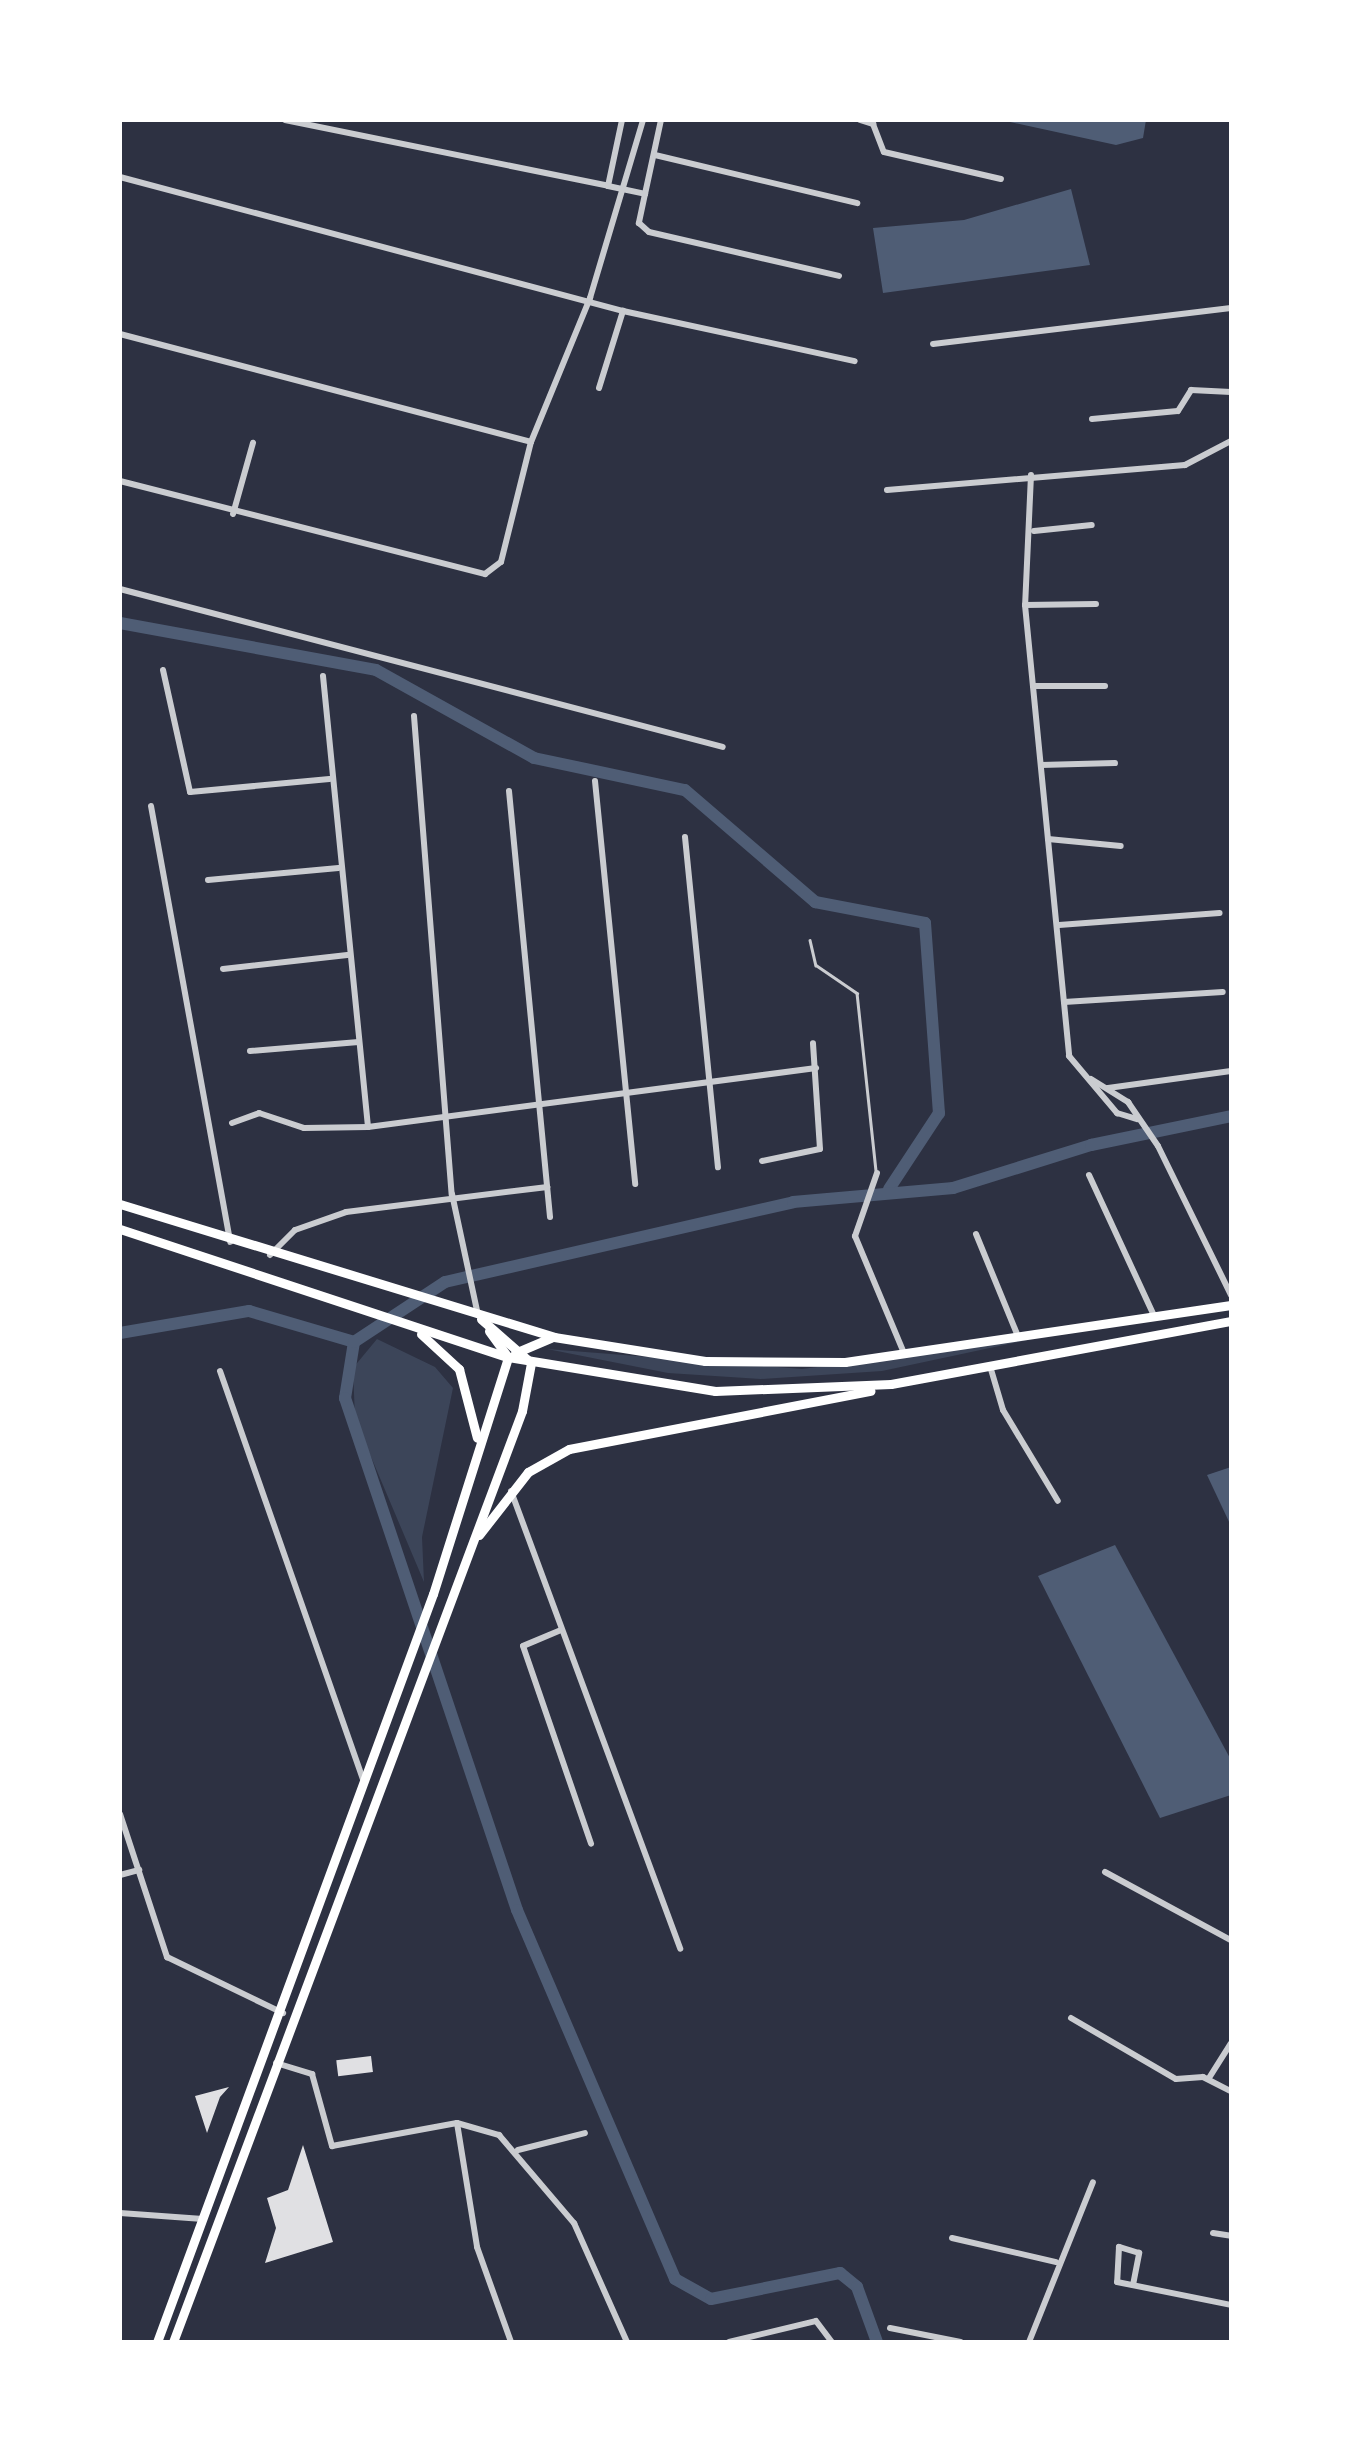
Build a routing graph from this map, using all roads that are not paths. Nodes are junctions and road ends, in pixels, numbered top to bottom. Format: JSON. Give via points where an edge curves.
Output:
{"nodes":[{"id":1,"x":286,"y":120,"type":"edge"},
{"id":2,"x":622,"y":120,"type":"edge"},
{"id":3,"x":643,"y":120,"type":"edge"},
{"id":4,"x":661,"y":120,"type":"edge"},
{"id":5,"x":860,"y":120,"type":"edge"},
{"id":6,"x":655,"y":154,"type":"junction"},
{"id":7,"x":120,"y":177,"type":"edge"},
{"id":8,"x":1000,"y":179,"type":"dead end"},
{"id":9,"x":608,"y":186,"type":"junction"},
{"id":10,"x":622,"y":189,"type":"junction"},
{"id":11,"x":645,"y":194,"type":"junction"},
{"id":12,"x":858,"y":203,"type":"dead end"},
{"id":13,"x":839,"y":276,"type":"dead end"},
{"id":14,"x":590,"y":298,"type":"junction"},
{"id":15,"x":1231,"y":308,"type":"edge"},
{"id":16,"x":624,"y":311,"type":"junction"},
{"id":17,"x":120,"y":334,"type":"edge"},
{"id":18,"x":933,"y":344,"type":"dead end"},
{"id":19,"x":855,"y":361,"type":"dead end"},
{"id":20,"x":599,"y":388,"type":"dead end"},
{"id":21,"x":1231,"y":392,"type":"edge"},
{"id":22,"x":1092,"y":419,"type":"dead end"},
{"id":23,"x":531,"y":442,"type":"junction"},
{"id":24,"x":1231,"y":442,"type":"edge"},
{"id":25,"x":253,"y":443,"type":"dead end"},
{"id":26,"x":1031,"y":475,"type":"junction"},
{"id":27,"x":120,"y":482,"type":"edge"},
{"id":28,"x":887,"y":490,"type":"dead end"},
{"id":29,"x":232,"y":514,"type":"junction"},
{"id":30,"x":1092,"y":525,"type":"dead end"},
{"id":31,"x":1034,"y":530,"type":"junction"},
{"id":32,"x":120,"y":589,"type":"edge"},
{"id":33,"x":1096,"y":604,"type":"dead end"},
{"id":34,"x":1025,"y":605,"type":"junction"},
{"id":35,"x":163,"y":670,"type":"dead end"},
{"id":36,"x":322,"y":676,"type":"dead end"},
{"id":37,"x":1033,"y":686,"type":"junction"},
{"id":38,"x":1105,"y":686,"type":"dead end"},
{"id":39,"x":414,"y":716,"type":"dead end"},
{"id":40,"x":722,"y":747,"type":"dead end"},
{"id":41,"x":1116,"y":763,"type":"dead end"},
{"id":42,"x":1041,"y":765,"type":"junction"},
{"id":43,"x":329,"y":779,"type":"junction"},
{"id":44,"x":595,"y":782,"type":"dead end"},
{"id":45,"x":509,"y":791,"type":"dead end"},
{"id":46,"x":151,"y":806,"type":"dead end"},
{"id":47,"x":685,"y":837,"type":"dead end"},
{"id":48,"x":1048,"y":839,"type":"junction"},
{"id":49,"x":1121,"y":846,"type":"dead end"},
{"id":50,"x":338,"y":868,"type":"junction"},
{"id":51,"x":208,"y":880,"type":"dead end"},
{"id":52,"x":1220,"y":913,"type":"dead end"},
{"id":53,"x":1058,"y":925,"type":"junction"},
{"id":54,"x":810,"y":940,"type":"dead end"},
{"id":55,"x":347,"y":955,"type":"junction"},
{"id":56,"x":223,"y":970,"type":"dead end"},
{"id":57,"x":1223,"y":992,"type":"dead end"},
{"id":58,"x":1064,"y":1002,"type":"junction"},
{"id":59,"x":359,"y":1042,"type":"junction"},
{"id":60,"x":812,"y":1042,"type":"dead end"},
{"id":61,"x":250,"y":1051,"type":"dead end"},
{"id":62,"x":816,"y":1068,"type":"junction"},
{"id":63,"x":1231,"y":1071,"type":"edge"},
{"id":64,"x":708,"y":1082,"type":"junction"},
{"id":65,"x":1106,"y":1090,"type":"junction"},
{"id":66,"x":624,"y":1094,"type":"junction"},
{"id":67,"x":538,"y":1106,"type":"junction"},
{"id":68,"x":445,"y":1117,"type":"junction"},
{"id":69,"x":1138,"y":1119,"type":"junction"},
{"id":70,"x":232,"y":1122,"type":"dead end"},
{"id":71,"x":368,"y":1126,"type":"junction"},
{"id":72,"x":762,"y":1161,"type":"dead end"},
{"id":73,"x":718,"y":1166,"type":"dead end"},
{"id":74,"x":877,"y":1173,"type":"joint"},
{"id":75,"x":1089,"y":1175,"type":"dead end"},
{"id":76,"x":635,"y":1184,"type":"dead end"},
{"id":77,"x":547,"y":1187,"type":"junction"},
{"id":78,"x":452,"y":1194,"type":"junction"},
{"id":79,"x":120,"y":1204,"type":"edge"},
{"id":80,"x":550,"y":1217,"type":"dead end"},
{"id":81,"x":120,"y":1229,"type":"edge"},
{"id":82,"x":976,"y":1234,"type":"dead end"},
{"id":83,"x":230,"y":1242,"type":"junction"},
{"id":84,"x":270,"y":1255,"type":"junction"},
{"id":85,"x":1231,"y":1296,"type":"edge"},
{"id":86,"x":1231,"y":1305,"type":"edge"},
{"id":87,"x":478,"y":1316,"type":"junction"},
{"id":88,"x":1154,"y":1318,"type":"junction"},
{"id":89,"x":1231,"y":1320,"type":"edge"},
{"id":90,"x":415,"y":1329,"type":"junction"},
{"id":91,"x":1016,"y":1334,"type":"junction"},
{"id":92,"x":554,"y":1338,"type":"junction"},
{"id":93,"x":519,"y":1350,"type":"junction"},
{"id":94,"x":904,"y":1354,"type":"junction"},
{"id":95,"x":508,"y":1357,"type":"junction"},
{"id":96,"x":531,"y":1363,"type":"junction"},
{"id":97,"x":990,"y":1366,"type":"junction"},
{"id":98,"x":220,"y":1372,"type":"dead end"},
{"id":99,"x":891,"y":1384,"type":"junction"},
{"id":100,"x":478,"y":1446,"type":"junction"},
{"id":101,"x":511,"y":1490,"type":"junction"},
{"id":102,"x":1058,"y":1501,"type":"dead end"},
{"id":103,"x":471,"y":1545,"type":"junction"},
{"id":104,"x":560,"y":1630,"type":"junction"},
{"id":105,"x":363,"y":1779,"type":"junction"},
{"id":106,"x":120,"y":1814,"type":"edge"},
{"id":107,"x":591,"y":1844,"type":"dead end"},
{"id":108,"x":139,"y":1870,"type":"junction"},
{"id":109,"x":1105,"y":1872,"type":"dead end"},
{"id":110,"x":120,"y":1875,"type":"edge"},
{"id":111,"x":1231,"y":1940,"type":"edge"},
{"id":112,"x":680,"y":1948,"type":"dead end"},
{"id":113,"x":283,"y":2013,"type":"junction"},
{"id":114,"x":1071,"y":2018,"type":"dead end"},
{"id":115,"x":1231,"y":2043,"type":"edge"},
{"id":116,"x":275,"y":2062,"type":"junction"},
{"id":117,"x":1208,"y":2078,"type":"junction"},
{"id":118,"x":1231,"y":2091,"type":"edge"},
{"id":119,"x":458,"y":2123,"type":"junction"},
{"id":120,"x":585,"y":2133,"type":"dead end"},
{"id":121,"x":518,"y":2150,"type":"junction"},
{"id":122,"x":1093,"y":2182,"type":"dead end"},
{"id":123,"x":120,"y":2213,"type":"edge"},
{"id":124,"x":204,"y":2219,"type":"junction"},
{"id":125,"x":1213,"y":2233,"type":"dead end"},
{"id":126,"x":1231,"y":2236,"type":"edge"},
{"id":127,"x":952,"y":2238,"type":"dead end"},
{"id":128,"x":1056,"y":2262,"type":"junction"},
{"id":129,"x":1133,"y":2286,"type":"junction"},
{"id":130,"x":1231,"y":2305,"type":"edge"},
{"id":131,"x":890,"y":2328,"type":"dead end"},
{"id":132,"x":926,"y":2338,"type":"edge"},
{"id":133,"x":158,"y":2342,"type":"edge"},
{"id":134,"x":173,"y":2342,"type":"edge"},
{"id":135,"x":511,"y":2342,"type":"edge"},
{"id":136,"x":627,"y":2342,"type":"edge"},
{"id":137,"x":729,"y":2342,"type":"edge"},
{"id":138,"x":832,"y":2342,"type":"edge"},
{"id":139,"x":962,"y":2342,"type":"edge"},
{"id":140,"x":1029,"y":2342,"type":"edge"}],
"edges":[{"from":1,"to":9,"type":"street"},
{"from":2,"to":9,"type":"street"},
{"from":3,"to":10,"type":"street"},
{"from":4,"to":6,"type":"street"},
{"from":5,"to":8,"type":"street","via":[[877,129],[884,152]]},
{"from":6,"to":11,"type":"street"},
{"from":6,"to":12,"type":"street"},
{"from":7,"to":14,"type":"street"},
{"from":9,"to":10,"type":"street"},
{"from":10,"to":11,"type":"street"},
{"from":10,"to":14,"type":"street"},
{"from":11,"to":13,"type":"street","via":[[639,224],[649,232]]},
{"from":14,"to":16,"type":"street"},
{"from":14,"to":23,"type":"street"},
{"from":15,"to":18,"type":"street"},
{"from":16,"to":19,"type":"street"},
{"from":16,"to":20,"type":"street"},
{"from":17,"to":23,"type":"street"},
{"from":21,"to":22,"type":"street","via":[[1190,390],[1178,411]]},
{"from":23,"to":29,"type":"street","via":[[500,562],[485,574]]},
{"from":24,"to":26,"type":"street","via":[[1185,465]]},
{"from":25,"to":29,"type":"street"},
{"from":26,"to":28,"type":"street"},
{"from":26,"to":31,"type":"street"},
{"from":27,"to":29,"type":"street"},
{"from":30,"to":31,"type":"street"},
{"from":31,"to":34,"type":"street"},
{"from":32,"to":40,"type":"street"},
{"from":33,"to":34,"type":"street"},
{"from":34,"to":37,"type":"street"},
{"from":35,"to":43,"type":"street","via":[[190,792]]},
{"from":36,"to":43,"type":"street"},
{"from":37,"to":38,"type":"street"},
{"from":37,"to":42,"type":"street"},
{"from":39,"to":68,"type":"street"},
{"from":41,"to":42,"type":"street"},
{"from":42,"to":48,"type":"street"},
{"from":43,"to":50,"type":"street"},
{"from":44,"to":66,"type":"street"},
{"from":45,"to":67,"type":"street"},
{"from":46,"to":83,"type":"street"},
{"from":47,"to":64,"type":"street"},
{"from":48,"to":49,"type":"street"},
{"from":48,"to":53,"type":"street"},
{"from":50,"to":51,"type":"street"},
{"from":50,"to":55,"type":"street"},
{"from":52,"to":53,"type":"street"},
{"from":53,"to":58,"type":"street"},
{"from":54,"to":74,"type":"lane","via":[[816,966],[857,993]]},
{"from":55,"to":56,"type":"street"},
{"from":55,"to":59,"type":"street"},
{"from":57,"to":58,"type":"street"},
{"from":58,"to":65,"type":"street","via":[[1069,1056],[1082,1075]]},
{"from":59,"to":61,"type":"street"},
{"from":59,"to":71,"type":"street"},
{"from":60,"to":62,"type":"street"},
{"from":62,"to":64,"type":"street"},
{"from":62,"to":72,"type":"street","via":[[820,1149]]},
{"from":63,"to":65,"type":"street"},
{"from":64,"to":66,"type":"street"},
{"from":64,"to":73,"type":"street"},
{"from":65,"to":69,"type":"street"},
{"from":65,"to":69,"type":"street","via":[[1117,1113]]},
{"from":66,"to":67,"type":"street"},
{"from":66,"to":76,"type":"street"},
{"from":67,"to":68,"type":"street"},
{"from":67,"to":77,"type":"street"},
{"from":68,"to":71,"type":"street"},
{"from":68,"to":78,"type":"street"},
{"from":69,"to":85,"type":"street","via":[[1158,1146]]},
{"from":70,"to":71,"type":"street","via":[[258,1113],[304,1128]]},
{"from":74,"to":94,"type":"street","via":[[855,1236]]},
{"from":75,"to":88,"type":"street"},
{"from":77,"to":78,"type":"street"},
{"from":77,"to":80,"type":"street"},
{"from":78,"to":84,"type":"street","via":[[316,1221]]},
{"from":78,"to":87,"type":"street"},
{"from":79,"to":83,"type":"main road"},
{"from":81,"to":90,"type":"main road"},
{"from":82,"to":91,"type":"street"},
{"from":83,"to":84,"type":"main road"},
{"from":84,"to":87,"type":"main road"},
{"from":86,"to":88,"type":"main road"},
{"from":87,"to":92,"type":"main road"},
{"from":87,"to":93,"type":"main road"},
{"from":87,"to":95,"type":"main road"},
{"from":88,"to":91,"type":"main road"},
{"from":89,"to":97,"type":"main road"},
{"from":90,"to":95,"type":"main road"},
{"from":90,"to":100,"type":"main road","via":[[459,1370]]},
{"from":91,"to":94,"type":"main road"},
{"from":92,"to":93,"type":"main road"},
{"from":92,"to":94,"type":"main road","via":[[762,1364]]},
{"from":93,"to":95,"type":"main road"},
{"from":93,"to":96,"type":"main road"},
{"from":95,"to":96,"type":"main road"},
{"from":95,"to":100,"type":"main road"},
{"from":96,"to":99,"type":"main road","via":[[715,1391]]},
{"from":96,"to":103,"type":"main road"},
{"from":97,"to":99,"type":"main road"},
{"from":97,"to":102,"type":"street","via":[[1003,1410]]},
{"from":98,"to":105,"type":"street"},
{"from":99,"to":101,"type":"main road","via":[[569,1449]]},
{"from":100,"to":105,"type":"main road","via":[[433,1594]]},
{"from":101,"to":103,"type":"main road"},
{"from":101,"to":104,"type":"street"},
{"from":103,"to":116,"type":"main road"},
{"from":104,"to":107,"type":"street","via":[[523,1646]]},
{"from":104,"to":112,"type":"street"},
{"from":105,"to":113,"type":"main road"},
{"from":106,"to":108,"type":"street"},
{"from":108,"to":110,"type":"street"},
{"from":108,"to":113,"type":"street","via":[[167,1957]]},
{"from":109,"to":111,"type":"street"},
{"from":113,"to":124,"type":"main road"},
{"from":114,"to":117,"type":"street","via":[[1176,2079]]},
{"from":115,"to":117,"type":"street"},
{"from":116,"to":119,"type":"street","via":[[312,2074],[332,2146]]},
{"from":116,"to":134,"type":"main road"},
{"from":117,"to":118,"type":"street"},
{"from":119,"to":121,"type":"street","via":[[491,2130]]},
{"from":119,"to":135,"type":"street","via":[[468,2208]]},
{"from":120,"to":121,"type":"street"},
{"from":121,"to":136,"type":"street","via":[[574,2223]]},
{"from":122,"to":128,"type":"street"},
{"from":123,"to":124,"type":"street"},
{"from":124,"to":133,"type":"main road"},
{"from":125,"to":126,"type":"street"},
{"from":127,"to":128,"type":"street"},
{"from":128,"to":140,"type":"street"},
{"from":129,"to":129,"type":"street","via":[[1139,2254],[1123,2246],[1113,2278]]},
{"from":129,"to":130,"type":"street"},
{"from":131,"to":132,"type":"street"},
{"from":132,"to":139,"type":"street"},
{"from":137,"to":138,"type":"street","via":[[816,2321]]}]}
